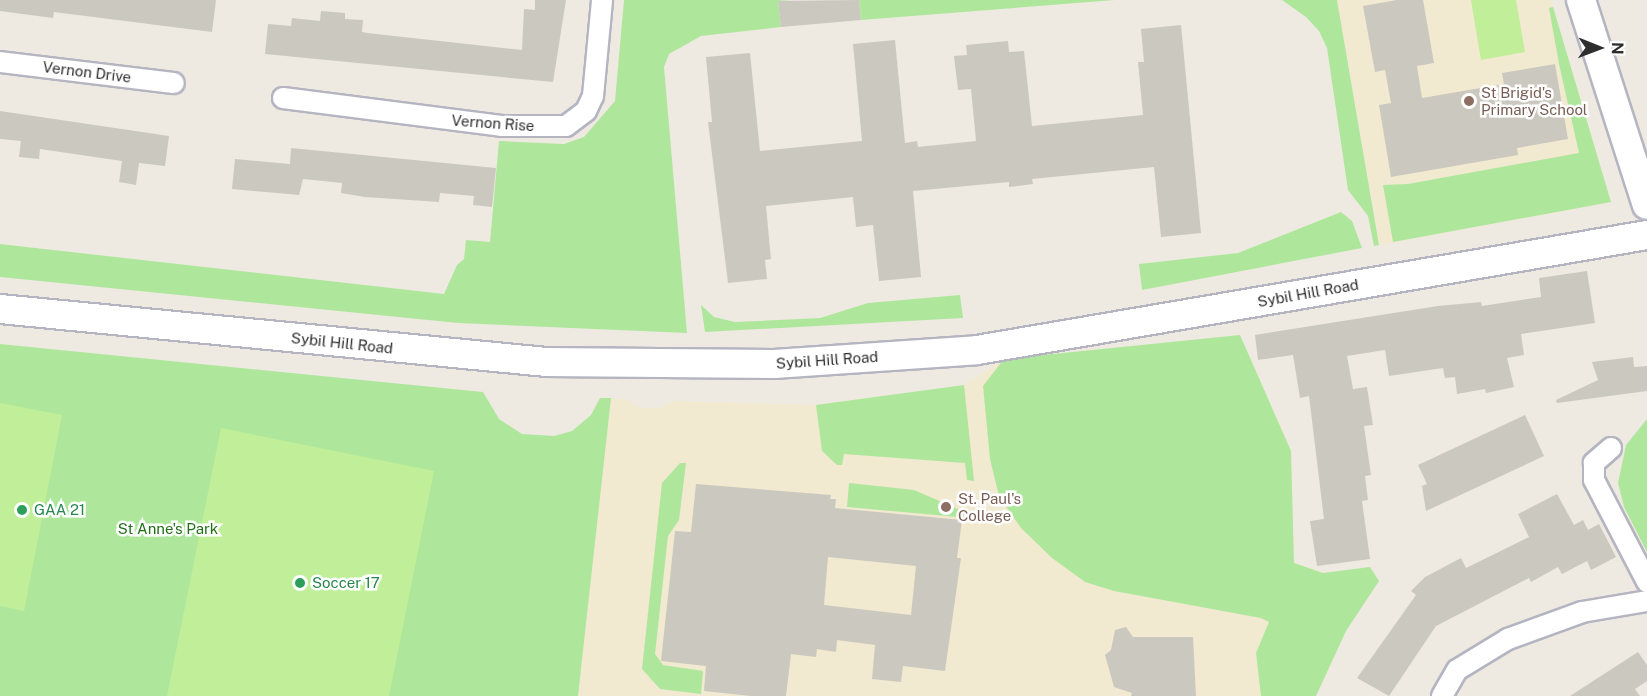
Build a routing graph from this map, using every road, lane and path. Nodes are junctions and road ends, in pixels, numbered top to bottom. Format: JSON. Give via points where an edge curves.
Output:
{"nodes":[{"id":1,"x":602,"y":0,"type":"edge"},
{"id":2,"x":1581,"y":0,"type":"edge"},
{"id":3,"x":0,"y":62,"type":"edge"},
{"id":4,"x":174,"y":83,"type":"dead end"},
{"id":5,"x":283,"y":98,"type":"dead end"},
{"id":6,"x":1647,"y":205,"type":"edge"},
{"id":7,"x":1647,"y":235,"type":"edge"},
{"id":8,"x":0,"y":309,"type":"edge"},
{"id":9,"x":1611,"y":448,"type":"dead end"},
{"id":10,"x":1647,"y":582,"type":"edge"},
{"id":11,"x":1647,"y":601,"type":"edge"},
{"id":12,"x":1442,"y":696,"type":"edge"}],
"edges":[{"from":1,"to":5,"type":"street","name":"Vernon Rise","via":[[593,96],[586,111],[566,126],[501,126]]},
{"from":2,"to":6,"type":"main road"},
{"from":3,"to":4,"type":"street","name":"Vernon Drive"},
{"from":7,"to":8,"type":"main road","name":"Sybil Hill Road","via":[[977,350],[774,364],[546,362]]},
{"from":9,"to":10,"type":"street","via":[[1594,464],[1594,480]]},
{"from":11,"to":12,"type":"street","via":[[1582,612],[1508,639],[1457,670]]}]}
